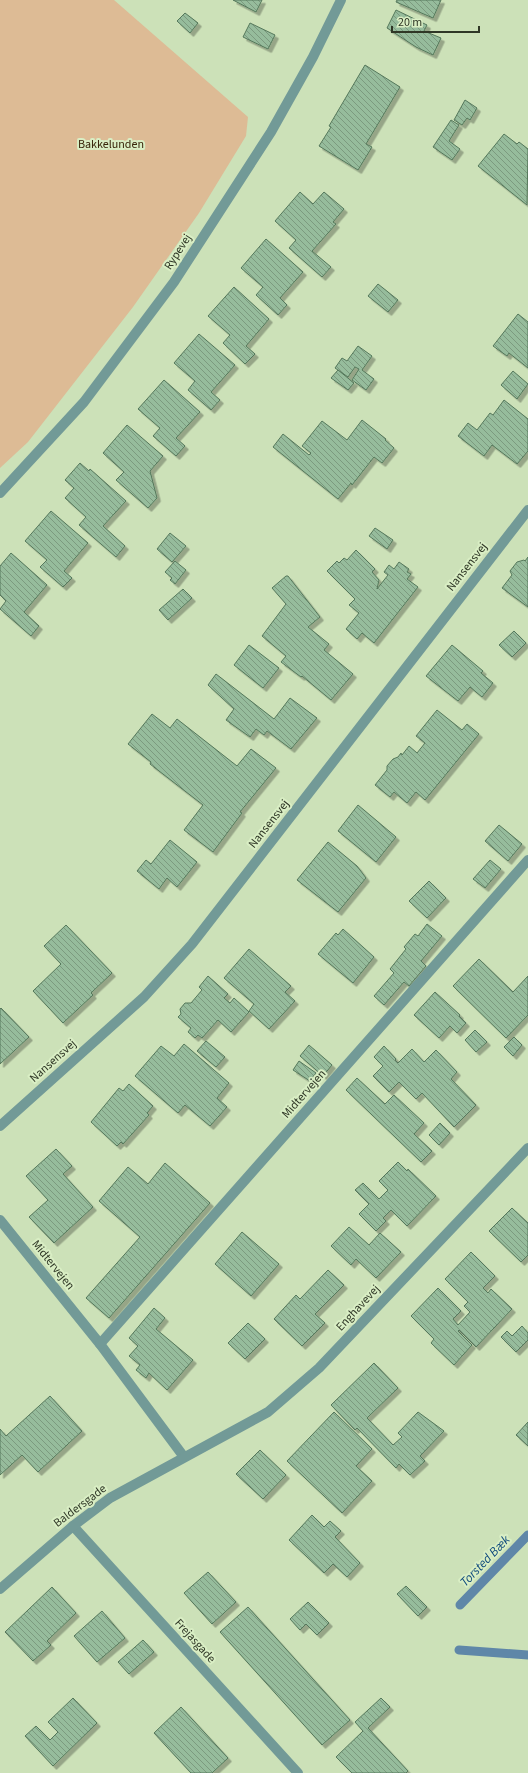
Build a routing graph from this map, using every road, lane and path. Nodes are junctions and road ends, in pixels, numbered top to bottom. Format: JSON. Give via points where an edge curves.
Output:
{"nodes":[{"id":1,"x":341,"y":0,"type":"edge"},
{"id":2,"x":0,"y":493,"type":"edge"},
{"id":3,"x":528,"y":510,"type":"edge"},
{"id":4,"x":528,"y":860,"type":"edge"},
{"id":5,"x":0,"y":1126,"type":"edge"},
{"id":6,"x":528,"y":1148,"type":"edge"},
{"id":7,"x":0,"y":1220,"type":"edge"},
{"id":8,"x":100,"y":1344,"type":"junction"},
{"id":9,"x":184,"y":1457,"type":"junction"},
{"id":10,"x":73,"y":1526,"type":"junction"},
{"id":11,"x":0,"y":1589,"type":"edge"},
{"id":12,"x":298,"y":1773,"type":"edge"}],
"edges":[{"from":1,"to":2,"type":"street","name":"Rypevej","via":[[271,132],[174,282],[84,402]]},
{"from":3,"to":5,"type":"street","name":"Nansensvej","via":[[192,944],[144,997]]},
{"from":4,"to":8,"type":"street","name":"Midtervejen"},
{"from":6,"to":9,"type":"street","name":"Enghavevej","via":[[319,1368],[268,1412]]},
{"from":7,"to":8,"type":"street","name":"Midtervejen"},
{"from":8,"to":9,"type":"street","name":"Midtervejen"},
{"from":9,"to":10,"type":"street","name":"Baldersgade","via":[[110,1498]]},
{"from":10,"to":11,"type":"street","name":"Baldersgade"},
{"from":10,"to":12,"type":"street","name":"Frejasgade"}]}
